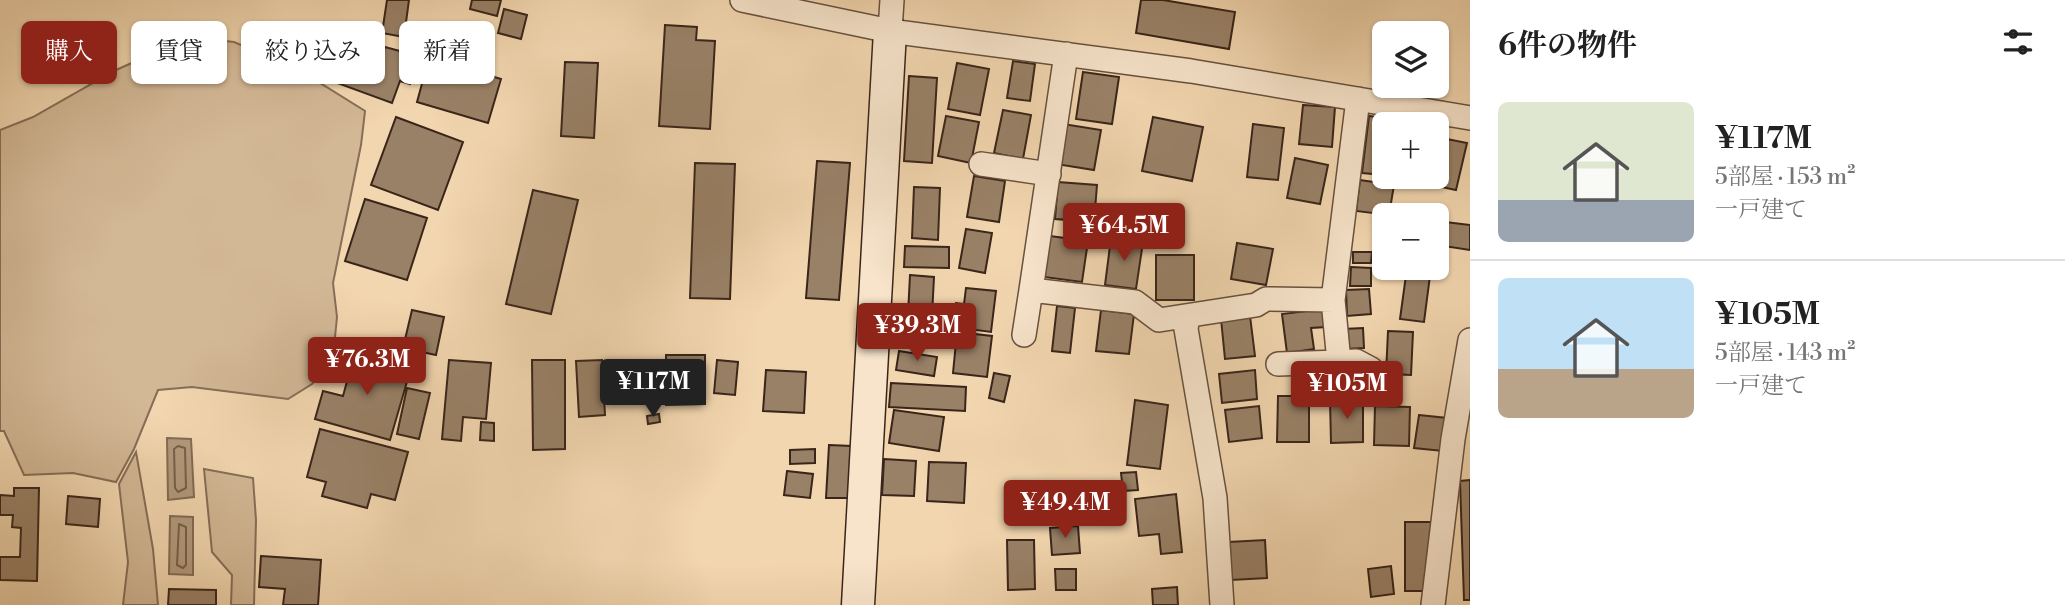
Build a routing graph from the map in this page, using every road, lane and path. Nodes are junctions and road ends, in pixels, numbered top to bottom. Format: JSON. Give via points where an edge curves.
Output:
{"nodes":[{"id":1,"x":742,"y":0,"type":"edge"},
{"id":2,"x":891,"y":15,"type":"edge"},
{"id":3,"x":1066,"y":54,"type":"junction"},
{"id":4,"x":1358,"y":99,"type":"junction"},
{"id":5,"x":1470,"y":118,"type":"edge"},
{"id":6,"x":981,"y":164,"type":"dead end"},
{"id":7,"x":1049,"y":174,"type":"junction"},
{"id":8,"x":1031,"y":290,"type":"junction"},
{"id":9,"x":1333,"y":300,"type":"junction"},
{"id":10,"x":1188,"y":316,"type":"junction"},
{"id":11,"x":1024,"y":335,"type":"dead end"},
{"id":12,"x":1470,"y":340,"type":"edge"},
{"id":13,"x":1339,"y":362,"type":"junction"},
{"id":14,"x":1278,"y":364,"type":"dead end"},
{"id":15,"x":1371,"y":369,"type":"dead end"},
{"id":16,"x":858,"y":605,"type":"edge"},
{"id":17,"x":1222,"y":605,"type":"edge"},
{"id":18,"x":1433,"y":605,"type":"edge"}],
"edges":[{"from":1,"to":2,"type":"street"},
{"from":2,"to":3,"type":"street"},
{"from":2,"to":16,"type":"street"},
{"from":3,"to":4,"type":"street"},
{"from":3,"to":7,"type":"street"},
{"from":4,"to":5,"type":"street"},
{"from":4,"to":9,"type":"street"},
{"from":6,"to":7,"type":"street"},
{"from":7,"to":8,"type":"street"},
{"from":8,"to":10,"type":"street","via":[[1135,302],[1159,320]]},
{"from":8,"to":11,"type":"street"},
{"from":9,"to":10,"type":"street","via":[[1266,299],[1256,305]]},
{"from":9,"to":13,"type":"street"},
{"from":10,"to":17,"type":"street","via":[[1186,329],[1215,498]]},
{"from":12,"to":18,"type":"street"},
{"from":13,"to":14,"type":"street"},
{"from":13,"to":15,"type":"street","via":[[1356,361]]}]}
